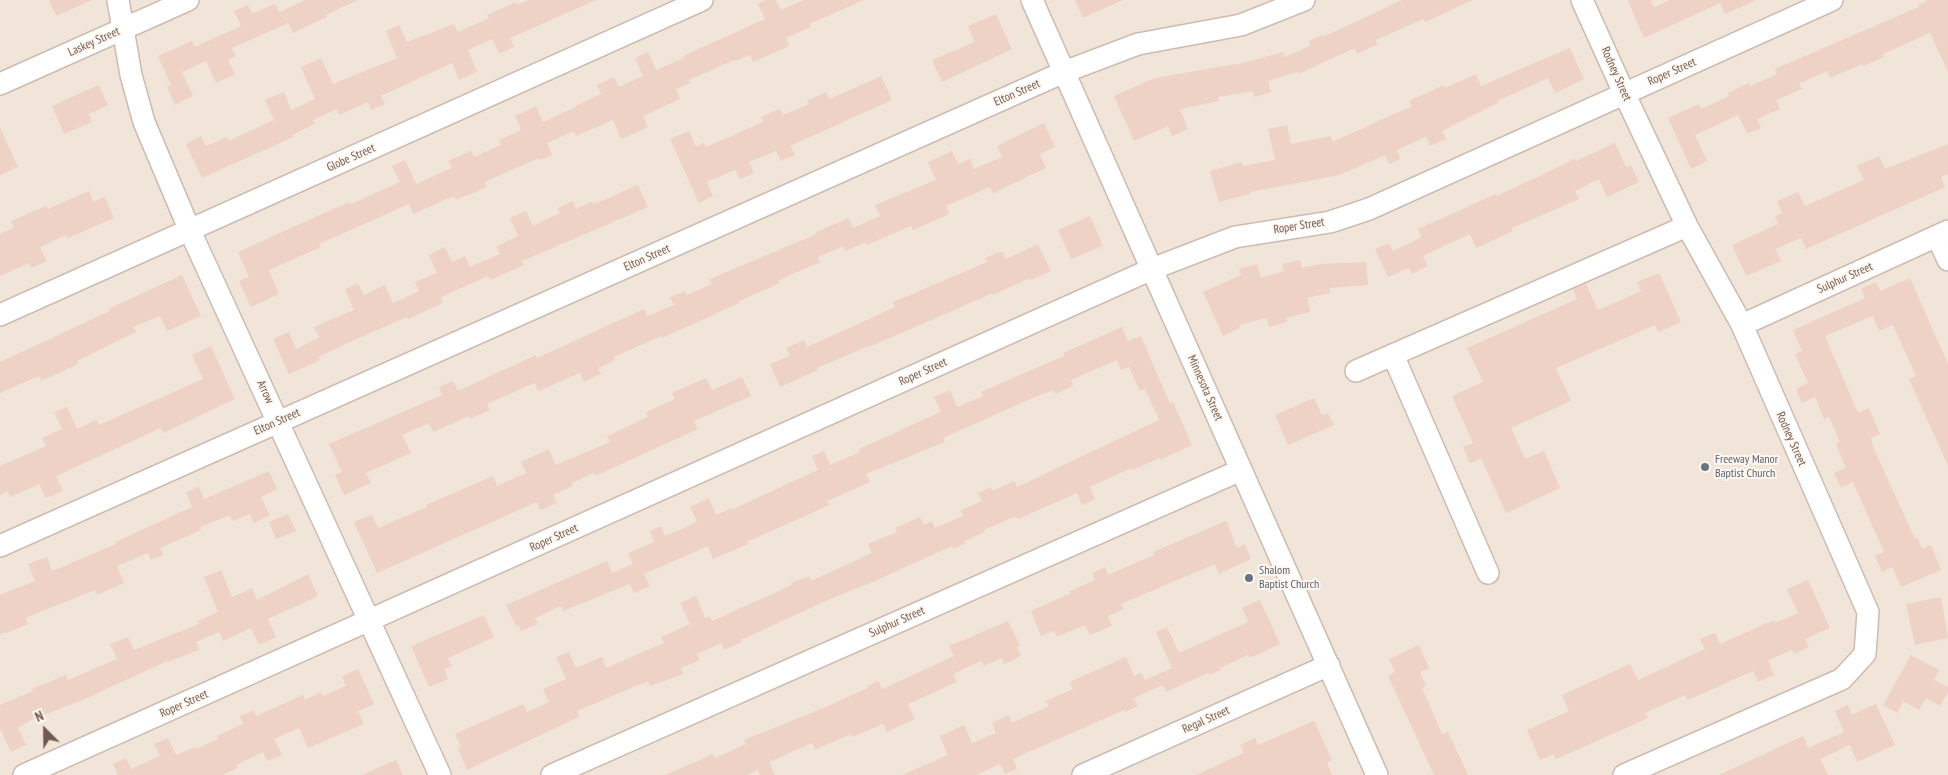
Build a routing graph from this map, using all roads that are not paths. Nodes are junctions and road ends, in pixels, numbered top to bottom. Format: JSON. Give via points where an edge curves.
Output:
{"nodes":[{"id":1,"x":118,"y":0,"type":"edge"},
{"id":2,"x":188,"y":0,"type":"edge"},
{"id":3,"x":702,"y":0,"type":"edge"},
{"id":4,"x":1032,"y":0,"type":"edge"},
{"id":5,"x":1304,"y":0,"type":"edge"},
{"id":6,"x":1582,"y":0,"type":"edge"},
{"id":7,"x":1832,"y":0,"type":"edge"},
{"id":8,"x":122,"y":29,"type":"junction"},
{"id":9,"x":1064,"y":72,"type":"junction"},
{"id":10,"x":0,"y":84,"type":"edge"},
{"id":11,"x":1624,"y":93,"type":"junction"},
{"id":12,"x":1687,"y":226,"type":"junction"},
{"id":13,"x":190,"y":231,"type":"junction"},
{"id":14,"x":1942,"y":234,"type":"edge"},
{"id":15,"x":1948,"y":260,"type":"edge"},
{"id":16,"x":1152,"y":269,"type":"junction"},
{"id":17,"x":0,"y":315,"type":"edge"},
{"id":18,"x":1742,"y":325,"type":"junction"},
{"id":19,"x":1393,"y":355,"type":"junction"},
{"id":20,"x":1356,"y":371,"type":"dead end"},
{"id":21,"x":278,"y":422,"type":"junction"},
{"id":22,"x":1241,"y":470,"type":"junction"},
{"id":23,"x":0,"y":546,"type":"edge"},
{"id":24,"x":1488,"y":573,"type":"dead end"},
{"id":25,"x":368,"y":622,"type":"junction"},
{"id":26,"x":1328,"y":666,"type":"junction"},
{"id":27,"x":1655,"y":769,"type":"edge"},
{"id":28,"x":24,"y":775,"type":"edge"},
{"id":29,"x":440,"y":775,"type":"edge"},
{"id":30,"x":552,"y":775,"type":"edge"},
{"id":31,"x":1083,"y":775,"type":"edge"},
{"id":32,"x":1378,"y":775,"type":"edge"},
{"id":33,"x":1624,"y":775,"type":"edge"}],
"edges":[{"from":1,"to":8,"type":"street","name":"Arrow"},
{"from":2,"to":8,"type":"street","name":"Laskey Street"},
{"from":3,"to":13,"type":"street","name":"Globe Street"},
{"from":4,"to":9,"type":"street","name":"Minnesota Street"},
{"from":5,"to":9,"type":"street","name":"Elton Street","via":[[1241,25],[1138,44]]},
{"from":6,"to":11,"type":"street","name":"Rodney Street"},
{"from":7,"to":11,"type":"street","name":"Roper Street"},
{"from":8,"to":10,"type":"street","name":"Laskey Street"},
{"from":8,"to":13,"type":"street","name":"Arrow","via":[[144,122]]},
{"from":9,"to":16,"type":"street","name":"Minnesota Street"},
{"from":9,"to":21,"type":"street","name":"Elton Street"},
{"from":11,"to":12,"type":"street","name":"Rodney Street"},
{"from":11,"to":16,"type":"street","name":"Roper Street","via":[[1369,210],[1330,222],[1235,237]]},
{"from":12,"to":18,"type":"street","name":"Rodney Street"},
{"from":12,"to":19,"type":"street"},
{"from":13,"to":17,"type":"street","name":"Globe Street"},
{"from":13,"to":21,"type":"street","name":"Arrow"},
{"from":14,"to":15,"type":"street"},
{"from":14,"to":18,"type":"street","name":"Sulphur Street"},
{"from":16,"to":22,"type":"street","name":"Minnesota Street"},
{"from":16,"to":25,"type":"street","name":"Roper Street"},
{"from":18,"to":27,"type":"street","name":"Rodney Street","via":[[1868,612],[1865,654],[1842,679]]},
{"from":19,"to":20,"type":"street"},
{"from":19,"to":24,"type":"street"},
{"from":21,"to":23,"type":"street","name":"Elton Street"},
{"from":21,"to":25,"type":"street","name":"Arrow"},
{"from":22,"to":26,"type":"street","name":"Minnesota Street"},
{"from":22,"to":30,"type":"street","name":"Sulphur Street"},
{"from":25,"to":28,"type":"street","name":"Roper Street"},
{"from":25,"to":29,"type":"street","name":"Arrow"},
{"from":26,"to":31,"type":"street","name":"Regal Street"},
{"from":26,"to":32,"type":"street","name":"Minnesota Street"},
{"from":27,"to":33,"type":"street","name":"Rodney Street"}]}
